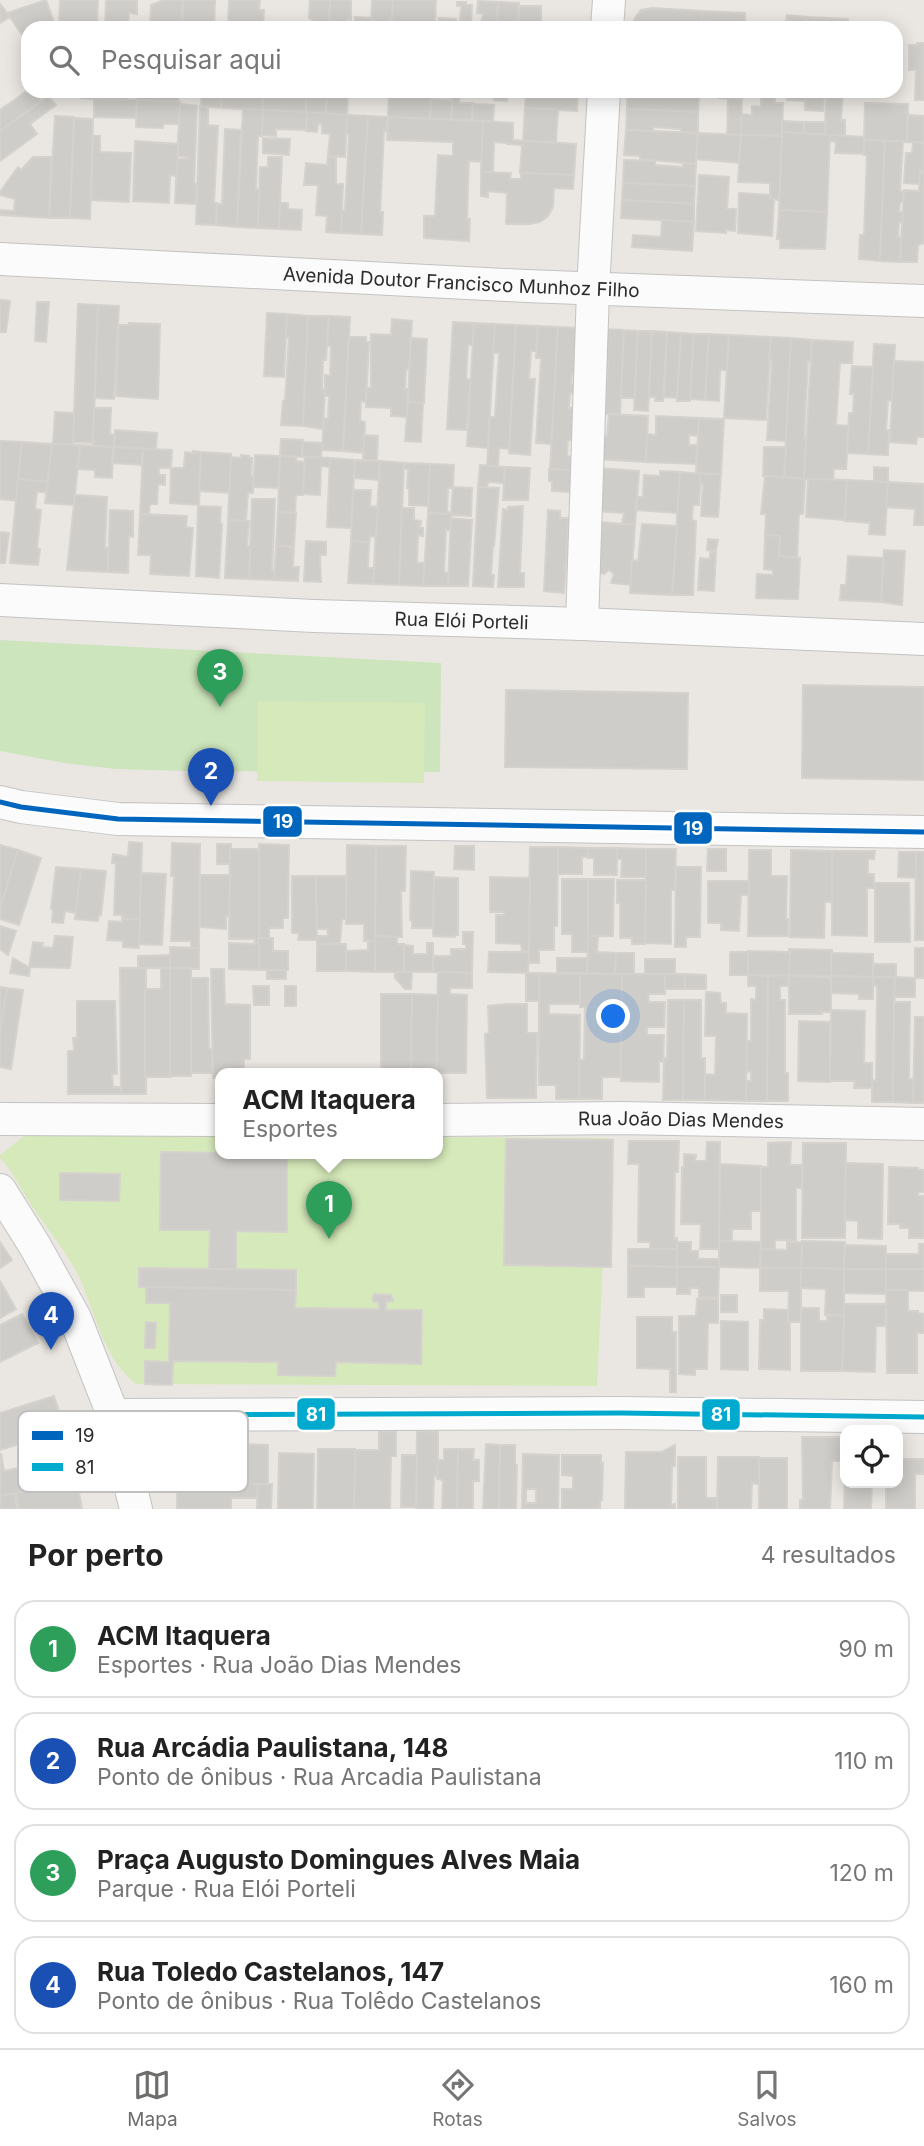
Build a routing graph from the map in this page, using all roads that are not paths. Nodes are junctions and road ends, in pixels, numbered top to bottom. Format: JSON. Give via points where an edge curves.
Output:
{"nodes":[{"id":1,"x":608,"y":0,"type":"edge"},
{"id":2,"x":607,"y":21,"type":"edge"},
{"id":3,"x":604,"y":98,"type":"edge"},
{"id":4,"x":0,"y":259,"type":"edge"},
{"id":5,"x":593,"y":289,"type":"junction"},
{"id":6,"x":924,"y":301,"type":"edge"},
{"id":7,"x":0,"y":600,"type":"edge"},
{"id":8,"x":582,"y":624,"type":"junction"},
{"id":9,"x":924,"y":639,"type":"edge"},
{"id":10,"x":0,"y":802,"type":"edge"},
{"id":11,"x":924,"y":832,"type":"edge"},
{"id":12,"x":0,"y":1119,"type":"edge"},
{"id":13,"x":215,"y":1120,"type":"edge"},
{"id":14,"x":443,"y":1120,"type":"edge"},
{"id":15,"x":924,"y":1124,"type":"edge"},
{"id":16,"x":0,"y":1190,"type":"edge"},
{"id":17,"x":111,"y":1411,"type":"edge"},
{"id":18,"x":248,"y":1414,"type":"edge"},
{"id":19,"x":924,"y":1417,"type":"edge"},
{"id":20,"x":132,"y":1492,"type":"edge"},
{"id":21,"x":136,"y":1509,"type":"edge"}],
"edges":[{"from":1,"to":2,"type":"street"},
{"from":3,"to":5,"type":"street"},
{"from":4,"to":5,"type":"street","name":"Avenida Doutor Francisco Munhoz Filho"},
{"from":5,"to":6,"type":"street","name":"Avenida Doutor Francisco Munhoz Filho"},
{"from":5,"to":8,"type":"street"},
{"from":7,"to":8,"type":"street","name":"Rua Elói Porteli"},
{"from":8,"to":9,"type":"street","name":"Rua Elói Porteli"},
{"from":10,"to":11,"type":"street","via":[[118,819]]},
{"from":12,"to":13,"type":"street"},
{"from":14,"to":15,"type":"street","name":"Rua João Dias Mendes"},
{"from":16,"to":17,"type":"street","via":[[75,1318]]},
{"from":18,"to":19,"type":"street"},
{"from":20,"to":21,"type":"street"}]}
